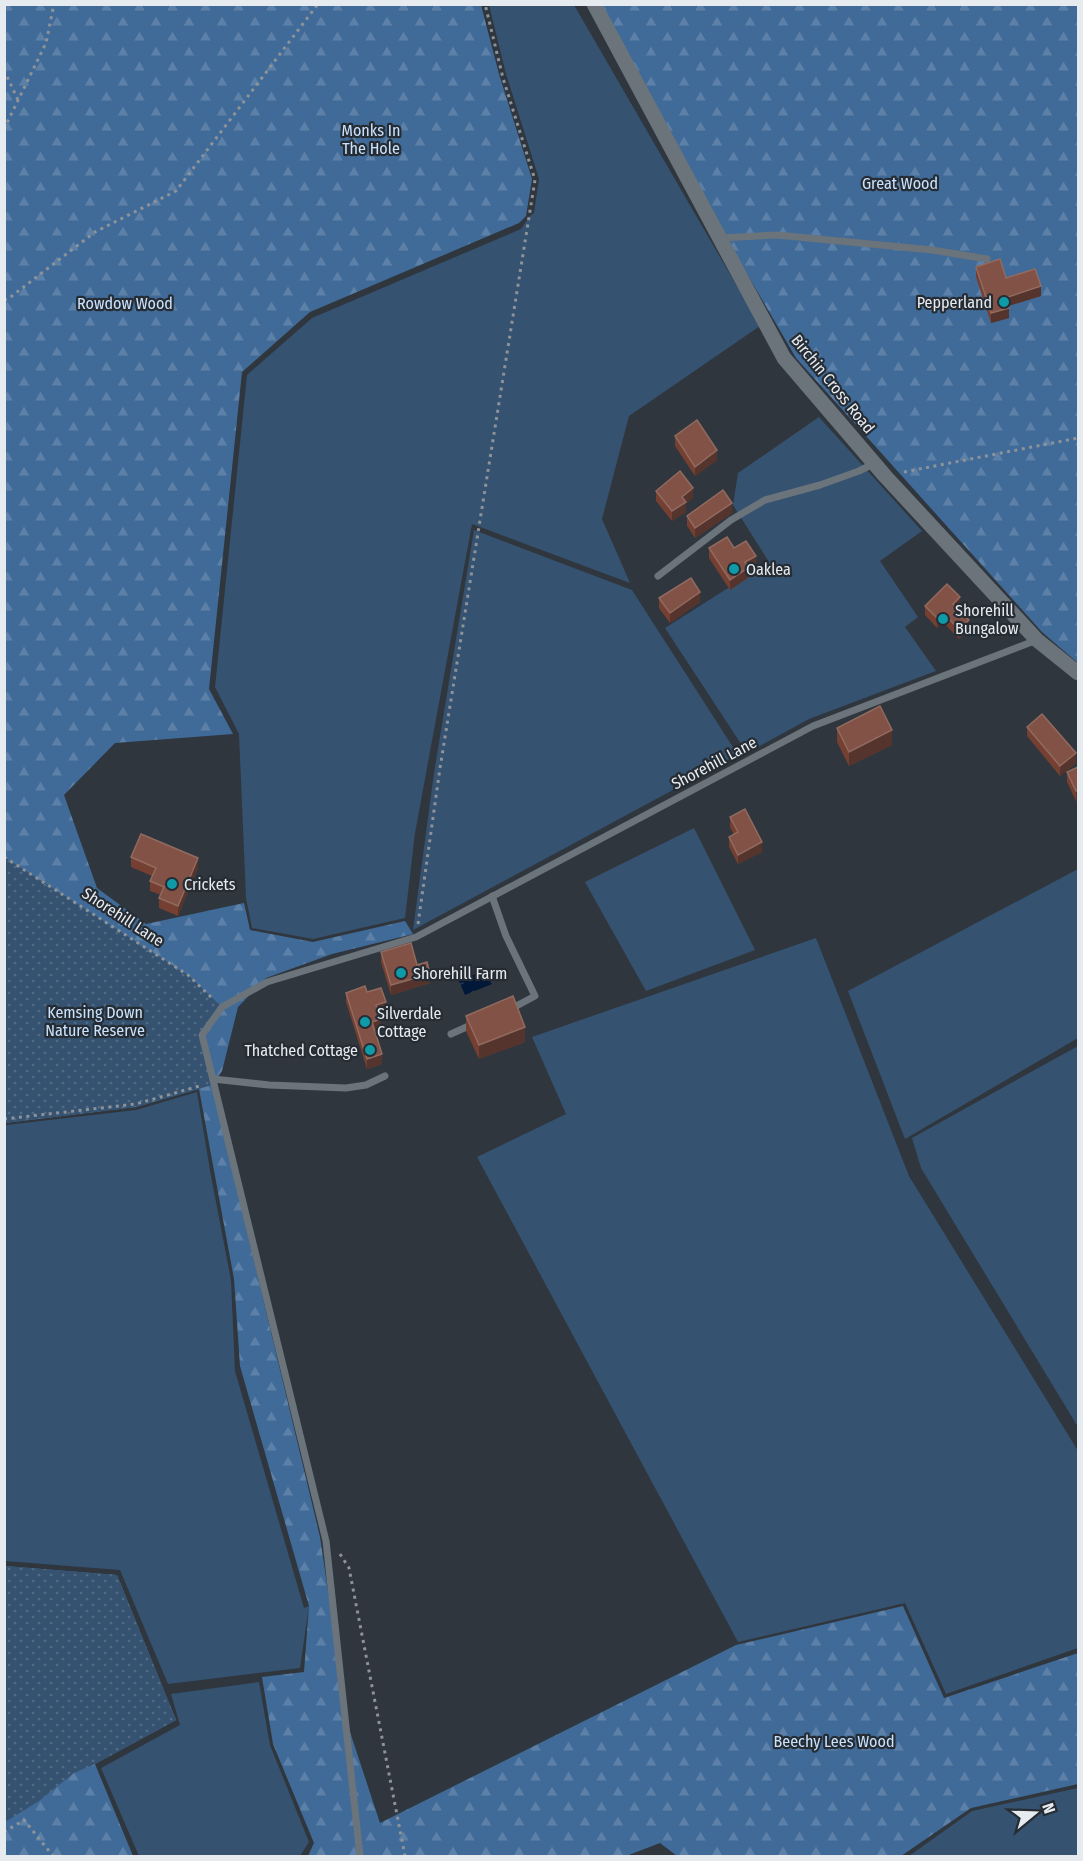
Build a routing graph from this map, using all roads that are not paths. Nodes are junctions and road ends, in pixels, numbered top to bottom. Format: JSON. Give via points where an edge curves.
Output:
{"nodes":[{"id":1,"x":594,"y":4,"type":"edge"},
{"id":2,"x":720,"y":238,"type":"junction"},
{"id":3,"x":987,"y":259,"type":"dead end"},
{"id":4,"x":874,"y":463,"type":"junction"},
{"id":5,"x":658,"y":576,"type":"dead end"},
{"id":6,"x":1037,"y":640,"type":"junction"},
{"id":7,"x":1078,"y":673,"type":"edge"},
{"id":8,"x":492,"y":896,"type":"junction"},
{"id":9,"x":499,"y":1014,"type":"edge"},
{"id":10,"x":479,"y":1022,"type":"edge"},
{"id":11,"x":451,"y":1034,"type":"dead end"},
{"id":12,"x":386,"y":1076,"type":"dead end"},
{"id":13,"x":213,"y":1080,"type":"junction"},
{"id":14,"x":360,"y":1857,"type":"edge"}],
"edges":[{"from":1,"to":2,"type":"street","name":"Birchin Cross Road"},
{"from":2,"to":3,"type":"lane","via":[[777,234]]},
{"from":2,"to":4,"type":"street","name":"Birchin Cross Road","via":[[784,358]]},
{"from":4,"to":5,"type":"lane","via":[[820,485],[765,500],[731,520]]},
{"from":4,"to":6,"type":"street","name":"Birchin Cross Road"},
{"from":6,"to":7,"type":"street","name":"Birchin Cross Road"},
{"from":6,"to":8,"type":"lane","name":"Shorehill Lane","via":[[813,726]]},
{"from":8,"to":9,"type":"lane","via":[[535,996]]},
{"from":8,"to":13,"type":"lane","name":"Shorehill Lane","via":[[416,937],[267,982],[222,1007],[202,1035]]},
{"from":10,"to":11,"type":"lane"},
{"from":12,"to":13,"type":"lane","via":[[346,1088]]},
{"from":13,"to":14,"type":"lane","via":[[326,1541]]}]}
